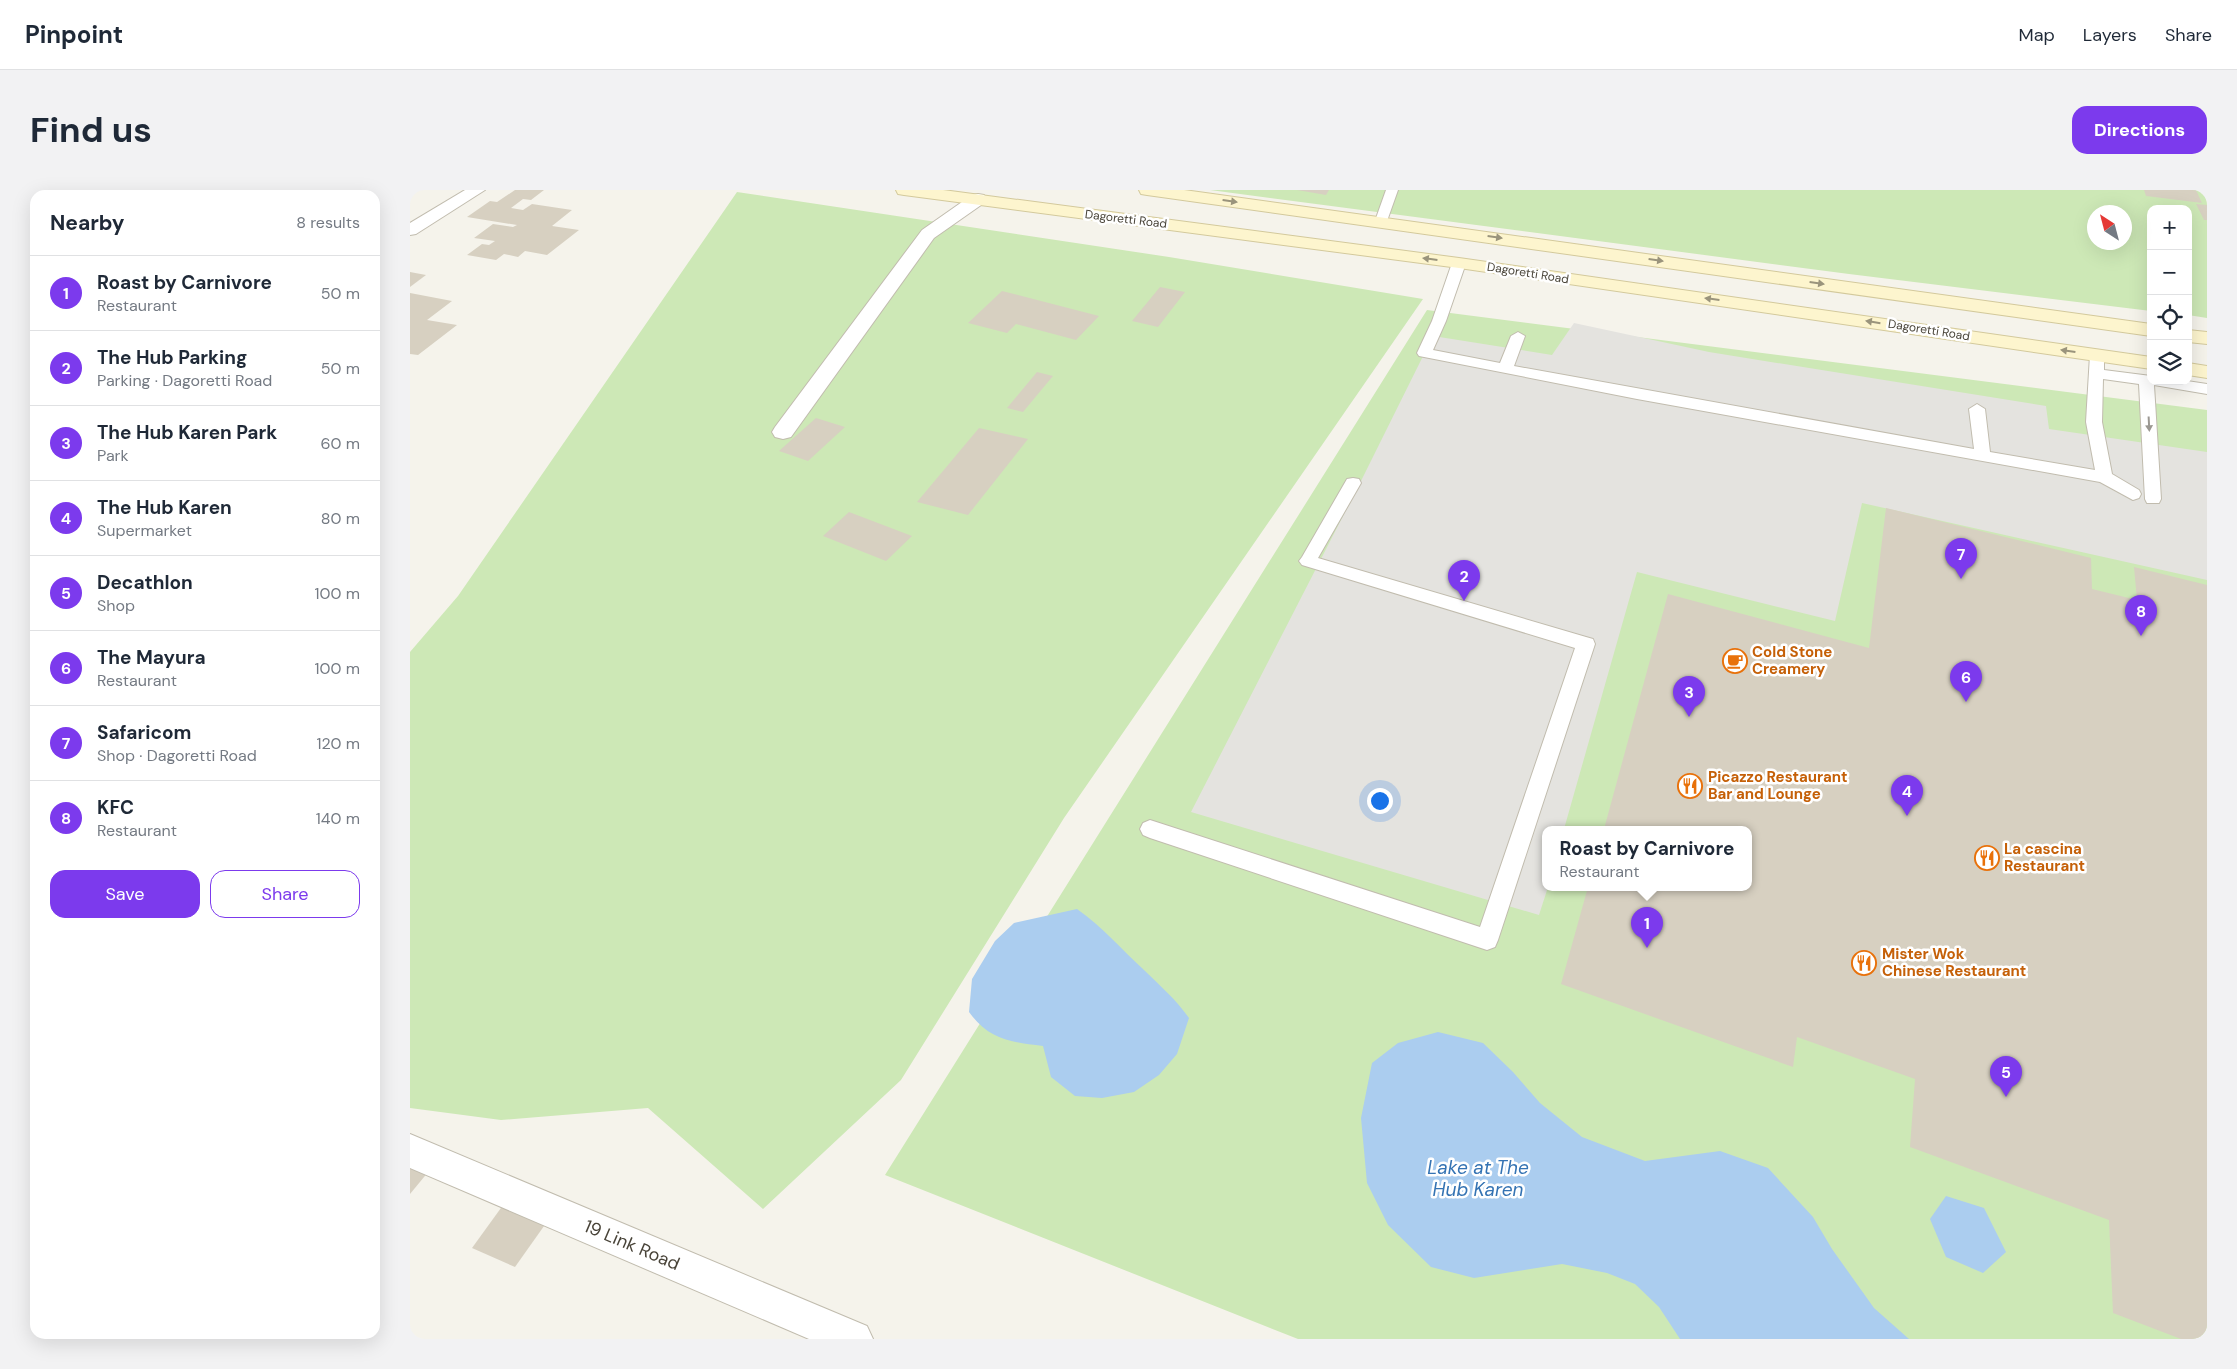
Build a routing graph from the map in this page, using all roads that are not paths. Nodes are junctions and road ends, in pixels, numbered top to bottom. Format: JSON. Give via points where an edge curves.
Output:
{"nodes":[{"id":1,"x":477,"y":190,"type":"edge"},
{"id":2,"x":904,"y":190,"type":"edge"},
{"id":3,"x":1147,"y":190,"type":"edge"},
{"id":4,"x":1392,"y":190,"type":"edge"},
{"id":5,"x":978,"y":200,"type":"junction"},
{"id":6,"x":1381,"y":221,"type":"junction"},
{"id":7,"x":410,"y":230,"type":"edge"},
{"id":8,"x":1460,"y":263,"type":"junction"},
{"id":9,"x":2147,"y":329,"type":"edge"},
{"id":10,"x":1518,"y":336,"type":"dead end"},
{"id":11,"x":2192,"y":336,"type":"edge"},
{"id":12,"x":2207,"y":338,"type":"edge"},
{"id":13,"x":2097,"y":355,"type":"junction"},
{"id":14,"x":1505,"y":369,"type":"junction"},
{"id":15,"x":2192,"y":370,"type":"edge"},
{"id":16,"x":2207,"y":372,"type":"edge"},
{"id":17,"x":2096,"y":374,"type":"junction"},
{"id":18,"x":2147,"y":374,"type":"edge"},
{"id":19,"x":2147,"y":376,"type":"edge"},
{"id":20,"x":2151,"y":385,"type":"edge"},
{"id":21,"x":2190,"y":385,"type":"edge"},
{"id":22,"x":2207,"y":389,"type":"edge"},
{"id":23,"x":1977,"y":409,"type":"dead end"},
{"id":24,"x":783,"y":432,"type":"dead end"},
{"id":25,"x":1983,"y":456,"type":"junction"},
{"id":26,"x":2104,"y":477,"type":"junction"},
{"id":27,"x":1353,"y":483,"type":"dead end"},
{"id":28,"x":2133,"y":494,"type":"dead end"},
{"id":29,"x":2153,"y":499,"type":"dead end"},
{"id":30,"x":1150,"y":829,"type":"dead end"},
{"id":31,"x":410,"y":1151,"type":"edge"},
{"id":32,"x":854,"y":1339,"type":"edge"}],
"edges":[{"from":1,"to":7,"type":"street"},
{"from":2,"to":5,"type":"main road","name":"Dagoretti Road"},
{"from":3,"to":6,"type":"main road","one_way":true},
{"from":4,"to":6,"type":"lane"},
{"from":8,"to":5,"type":"main road","name":"Dagoretti Road","one_way":true},
{"from":5,"to":24,"type":"street","via":[[928,234]]},
{"from":6,"to":9,"type":"main road","one_way":true},
{"from":13,"to":8,"type":"main road","name":"Dagoretti Road","one_way":true},
{"from":8,"to":14,"type":"lane","via":[[1424,353]]},
{"from":10,"to":14,"type":"lane"},
{"from":11,"to":12,"type":"main road"},
{"from":13,"to":17,"type":"lane"},
{"from":13,"to":18,"type":"main road","name":"Dagoretti Road"},
{"from":14,"to":25,"type":"lane"},
{"from":15,"to":16,"type":"main road"},
{"from":17,"to":19,"type":"lane"},
{"from":17,"to":26,"type":"lane","via":[[2094,422]]},
{"from":20,"to":29,"type":"lane","one_way":true},
{"from":21,"to":22,"type":"lane"},
{"from":23,"to":25,"type":"lane"},
{"from":25,"to":26,"type":"lane"},
{"from":26,"to":28,"type":"lane"},
{"from":27,"to":30,"type":"lane","via":[[1308,562],[1586,644],[1487,940]]},
{"from":31,"to":32,"type":"street","name":"19 Link Road"}]}
